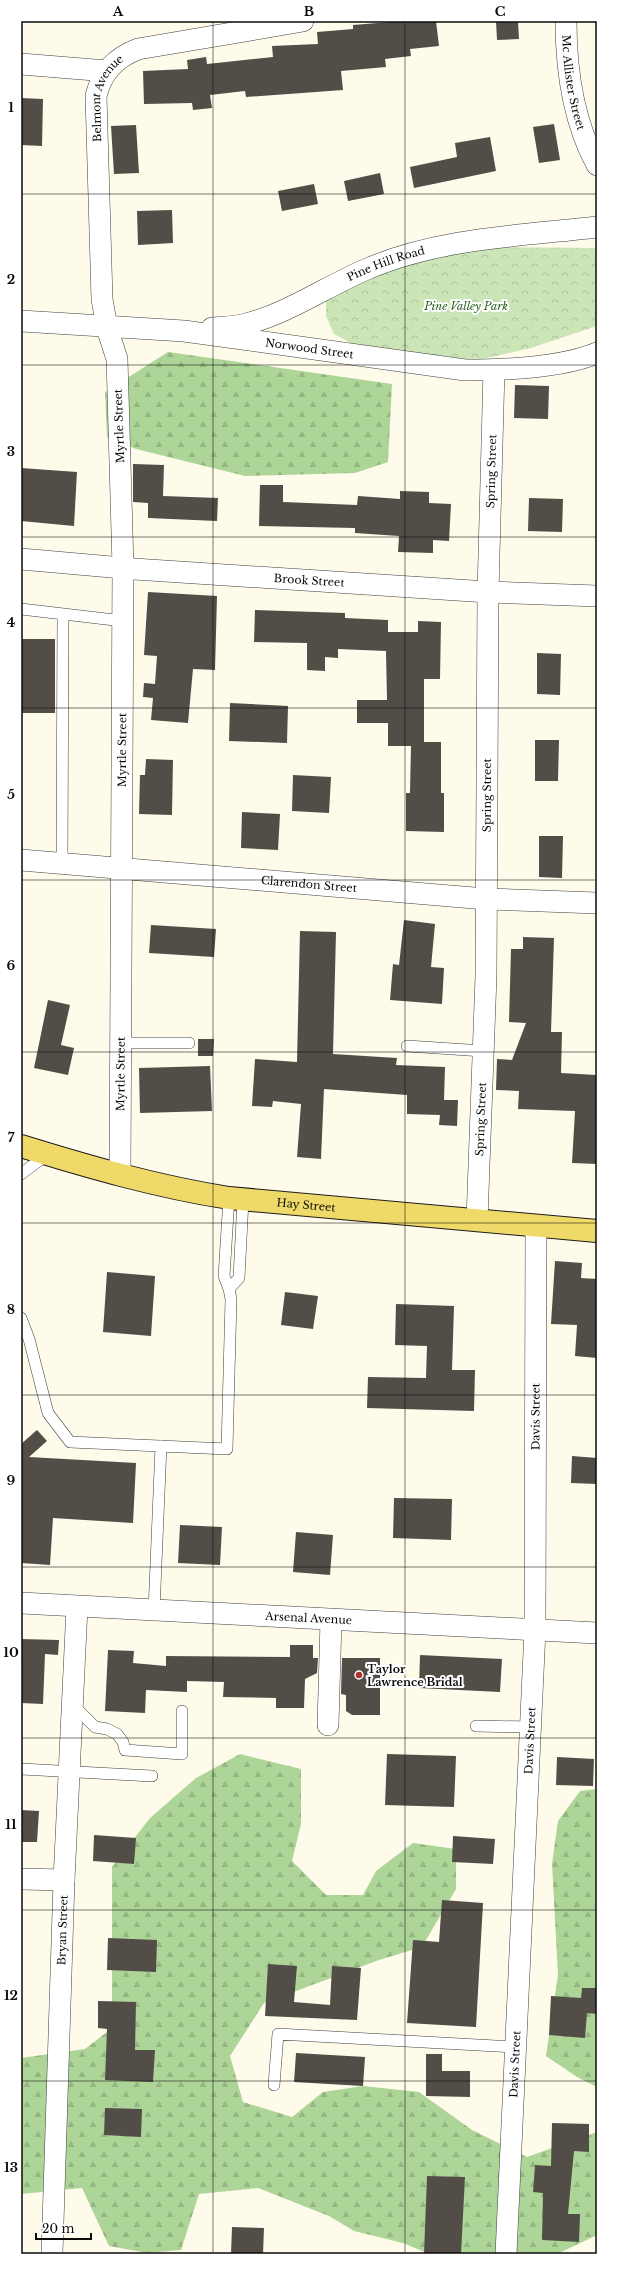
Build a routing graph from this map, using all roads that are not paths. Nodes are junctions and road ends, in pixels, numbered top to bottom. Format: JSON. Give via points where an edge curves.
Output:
{"nodes":[{"id":1,"x":303,"y":21,"type":"edge"},
{"id":2,"x":566,"y":21,"type":"edge"},
{"id":3,"x":21,"y":64,"type":"edge"},
{"id":4,"x":107,"y":71,"type":"junction"},
{"id":5,"x":597,"y":165,"type":"edge"},
{"id":6,"x":597,"y":228,"type":"edge"},
{"id":7,"x":21,"y":321,"type":"edge"},
{"id":8,"x":107,"y":328,"type":"junction"},
{"id":9,"x":184,"y":331,"type":"junction"},
{"id":10,"x":597,"y":353,"type":"edge"},
{"id":11,"x":494,"y":370,"type":"junction"},
{"id":12,"x":21,"y":559,"type":"edge"},
{"id":13,"x":123,"y":567,"type":"junction"},
{"id":14,"x":488,"y":592,"type":"junction"},
{"id":15,"x":597,"y":596,"type":"edge"},
{"id":16,"x":21,"y":610,"type":"edge"},
{"id":17,"x":64,"y":614,"type":"junction"},
{"id":18,"x":123,"y":621,"type":"junction"},
{"id":19,"x":21,"y":860,"type":"edge"},
{"id":20,"x":62,"y":863,"type":"junction"},
{"id":21,"x":122,"y":868,"type":"junction"},
{"id":22,"x":486,"y":899,"type":"junction"},
{"id":23,"x":597,"y":903,"type":"edge"},
{"id":24,"x":120,"y":1043,"type":"junction"},
{"id":25,"x":189,"y":1043,"type":"dead end"},
{"id":26,"x":407,"y":1046,"type":"dead end"},
{"id":27,"x":483,"y":1052,"type":"junction"},
{"id":28,"x":21,"y":1146,"type":"edge"},
{"id":29,"x":48,"y":1154,"type":"junction"},
{"id":30,"x":21,"y":1174,"type":"edge"},
{"id":31,"x":120,"y":1175,"type":"junction"},
{"id":32,"x":236,"y":1199,"type":"junction"},
{"id":33,"x":477,"y":1220,"type":"junction"},
{"id":34,"x":536,"y":1226,"type":"junction"},
{"id":35,"x":597,"y":1231,"type":"edge"},
{"id":36,"x":21,"y":1318,"type":"edge"},
{"id":37,"x":161,"y":1446,"type":"junction"},
{"id":38,"x":21,"y":1603,"type":"edge"},
{"id":39,"x":77,"y":1607,"type":"junction"},
{"id":40,"x":154,"y":1611,"type":"junction"},
{"id":41,"x":331,"y":1620,"type":"junction"},
{"id":42,"x":535,"y":1630,"type":"junction"},
{"id":43,"x":597,"y":1633,"type":"edge"},
{"id":44,"x":72,"y":1705,"type":"junction"},
{"id":45,"x":182,"y":1711,"type":"dead end"},
{"id":46,"x":328,"y":1725,"type":"dead end"},
{"id":47,"x":476,"y":1726,"type":"dead end"},
{"id":48,"x":530,"y":1727,"type":"junction"},
{"id":49,"x":21,"y":1769,"type":"edge"},
{"id":50,"x":69,"y":1771,"type":"junction"},
{"id":51,"x":152,"y":1776,"type":"dead end"},
{"id":52,"x":21,"y":1879,"type":"edge"},
{"id":53,"x":64,"y":1880,"type":"junction"},
{"id":54,"x":516,"y":2047,"type":"junction"},
{"id":55,"x":274,"y":2085,"type":"dead end"},
{"id":56,"x":52,"y":2254,"type":"edge"},
{"id":57,"x":506,"y":2254,"type":"edge"}],
"edges":[{"from":1,"to":4,"type":"street","name":"Belmont Avenue","via":[[138,49],[116,60]]},
{"from":2,"to":5,"type":"street","name":"Mc Allister Street","via":[[566,52],[571,89],[580,126]]},
{"from":3,"to":4,"type":"street"},
{"from":4,"to":8,"type":"street","name":"Belmont Avenue","via":[[99,84],[96,96],[102,299]]},
{"from":6,"to":9,"type":"street","name":"Pine Hill Road","via":[[462,243],[408,255],[367,269],[284,310],[245,324]]},
{"from":7,"to":8,"type":"street","name":"Norwood Street"},
{"from":8,"to":9,"type":"street","name":"Norwood Street"},
{"from":8,"to":13,"type":"street","name":"Myrtle Street","via":[[117,359]]},
{"from":9,"to":11,"type":"street","name":"Norwood Street","via":[[465,370]]},
{"from":10,"to":11,"type":"street","name":"Norwood Street","via":[[569,360]]},
{"from":11,"to":14,"type":"street","name":"Spring Street"},
{"from":12,"to":13,"type":"street","name":"Brook Street"},
{"from":13,"to":14,"type":"street","name":"Brook Street"},
{"from":13,"to":18,"type":"street","name":"Myrtle Street"},
{"from":14,"to":15,"type":"street","name":"Brook Street"},
{"from":14,"to":22,"type":"street","name":"Spring Street"},
{"from":16,"to":17,"type":"lane"},
{"from":17,"to":18,"type":"lane"},
{"from":17,"to":20,"type":"lane"},
{"from":18,"to":21,"type":"street","name":"Myrtle Street"},
{"from":19,"to":20,"type":"street","name":"Clarendon Street"},
{"from":20,"to":21,"type":"street","name":"Clarendon Street"},
{"from":21,"to":22,"type":"street","name":"Clarendon Street"},
{"from":21,"to":24,"type":"street","name":"Myrtle Street"},
{"from":22,"to":23,"type":"street","name":"Clarendon Street"},
{"from":22,"to":27,"type":"street","name":"Spring Street"},
{"from":24,"to":25,"type":"lane"},
{"from":24,"to":31,"type":"street","name":"Myrtle Street"},
{"from":26,"to":27,"type":"lane"},
{"from":27,"to":33,"type":"street","name":"Spring Street"},
{"from":28,"to":29,"type":"main road","name":"Hay Street"},
{"from":29,"to":30,"type":"lane"},
{"from":29,"to":31,"type":"main road","name":"Hay Street"},
{"from":31,"to":32,"type":"main road","name":"Hay Street","via":[[189,1192]]},
{"from":32,"to":33,"type":"main road","name":"Hay Street"},
{"from":32,"to":37,"type":"lane","via":[[224,1276],[232,1298],[227,1449]]},
{"from":33,"to":34,"type":"main road","name":"Hay Street"},
{"from":34,"to":35,"type":"main road","name":"Hay Street"},
{"from":34,"to":42,"type":"street","name":"Davis Street"},
{"from":36,"to":37,"type":"lane","via":[[48,1413],[70,1442]]},
{"from":37,"to":40,"type":"lane"},
{"from":38,"to":39,"type":"street","name":"Arsenal Avenue"},
{"from":39,"to":40,"type":"street","name":"Arsenal Avenue"},
{"from":39,"to":44,"type":"street","name":"Bryan Street"},
{"from":40,"to":41,"type":"street","name":"Arsenal Avenue"},
{"from":41,"to":42,"type":"street","name":"Arsenal Avenue"},
{"from":41,"to":46,"type":"street"},
{"from":42,"to":43,"type":"street","name":"Arsenal Avenue"},
{"from":42,"to":48,"type":"street","name":"Davis Street"},
{"from":44,"to":45,"type":"lane","via":[[95,1727],[107,1728],[117,1734],[124,1750],[182,1754]]},
{"from":44,"to":50,"type":"street","name":"Bryan Street"},
{"from":47,"to":48,"type":"lane"},
{"from":48,"to":54,"type":"street","name":"Davis Street"},
{"from":49,"to":50,"type":"lane"},
{"from":50,"to":51,"type":"lane"},
{"from":50,"to":53,"type":"street","name":"Bryan Street"},
{"from":52,"to":53,"type":"street"},
{"from":53,"to":56,"type":"street","name":"Bryan Street"},
{"from":54,"to":55,"type":"lane","via":[[278,2034]]},
{"from":54,"to":57,"type":"street","name":"Davis Street"}]}
